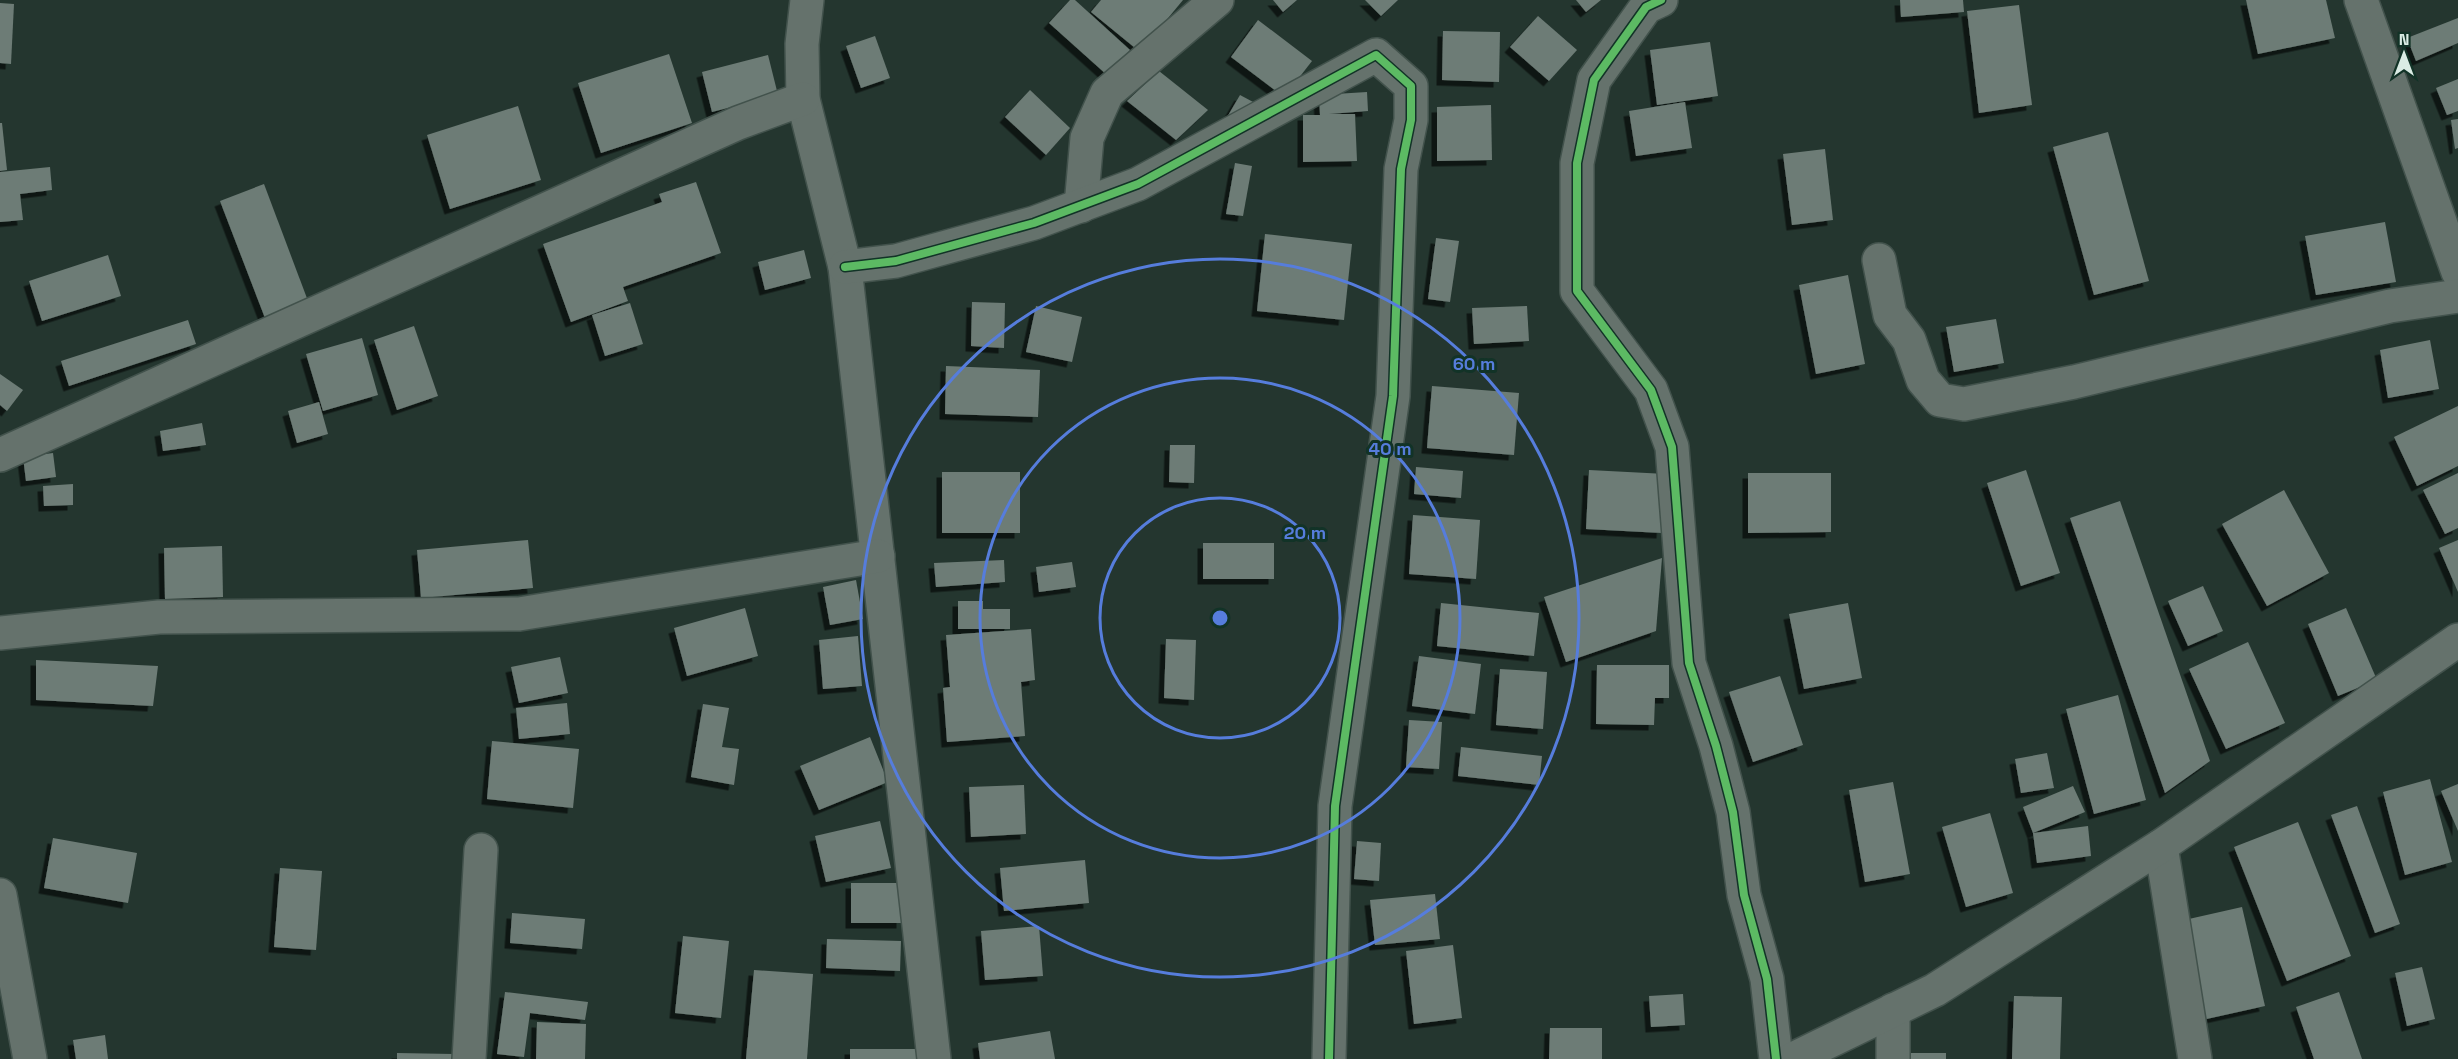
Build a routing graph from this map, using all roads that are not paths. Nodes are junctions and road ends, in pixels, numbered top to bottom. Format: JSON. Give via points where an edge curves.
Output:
{"nodes":[{"id":1,"x":807,"y":0,"type":"edge"},
{"id":2,"x":1217,"y":0,"type":"edge"},
{"id":3,"x":1661,"y":0,"type":"edge"},
{"id":4,"x":2361,"y":0,"type":"edge"},
{"id":5,"x":803,"y":99,"type":"junction"},
{"id":6,"x":1080,"y":206,"type":"junction"},
{"id":7,"x":1879,"y":260,"type":"dead end"},
{"id":8,"x":845,"y":267,"type":"junction"},
{"id":9,"x":2458,"y":272,"type":"edge"},
{"id":10,"x":2458,"y":296,"type":"edge"},
{"id":11,"x":0,"y":455,"type":"edge"},
{"id":12,"x":878,"y":556,"type":"junction"},
{"id":13,"x":0,"y":633,"type":"edge"},
{"id":14,"x":2458,"y":640,"type":"edge"},
{"id":15,"x":2161,"y":846,"type":"junction"},
{"id":16,"x":481,"y":850,"type":"dead end"},
{"id":17,"x":0,"y":895,"type":"edge"},
{"id":18,"x":1893,"y":1010,"type":"junction"},
{"id":19,"x":30,"y":1059,"type":"edge"},
{"id":20,"x":469,"y":1059,"type":"edge"},
{"id":21,"x":934,"y":1059,"type":"edge"},
{"id":22,"x":1329,"y":1059,"type":"edge"},
{"id":23,"x":1776,"y":1059,"type":"edge"},
{"id":24,"x":1793,"y":1059,"type":"edge"},
{"id":25,"x":1893,"y":1059,"type":"edge"},
{"id":26,"x":2195,"y":1059,"type":"edge"}],
"edges":[{"from":1,"to":5,"type":"street","via":[[802,44]]},
{"from":2,"to":6,"type":"street","via":[[1107,93],[1087,138]]},
{"from":3,"to":23,"type":"street","via":[[1646,7],[1593,80],[1577,163],[1577,291],[1652,390],[1672,447],[1689,663],[1733,812],[1744,895],[1767,979]]},
{"from":4,"to":9,"type":"street"},
{"from":5,"to":8,"type":"street"},
{"from":5,"to":11,"type":"street","via":[[738,123]]},
{"from":6,"to":8,"type":"street","via":[[1034,223],[896,261]]},
{"from":6,"to":22,"type":"street","via":[[1138,184],[1376,55],[1411,86],[1411,120],[1401,168],[1393,396],[1335,806]]},
{"from":7,"to":10,"type":"street","via":[[1890,315],[1909,340],[1923,380],[1940,400],[1964,404],[2074,382],[2390,306]]},
{"from":8,"to":12,"type":"street"},
{"from":12,"to":13,"type":"street","via":[[519,614],[159,617]]},
{"from":12,"to":21,"type":"street"},
{"from":14,"to":15,"type":"street"},
{"from":15,"to":18,"type":"street","via":[[1935,990]]},
{"from":15,"to":26,"type":"street"},
{"from":16,"to":20,"type":"street"},
{"from":17,"to":19,"type":"street"},
{"from":18,"to":24,"type":"street"},
{"from":18,"to":25,"type":"street"}]}
